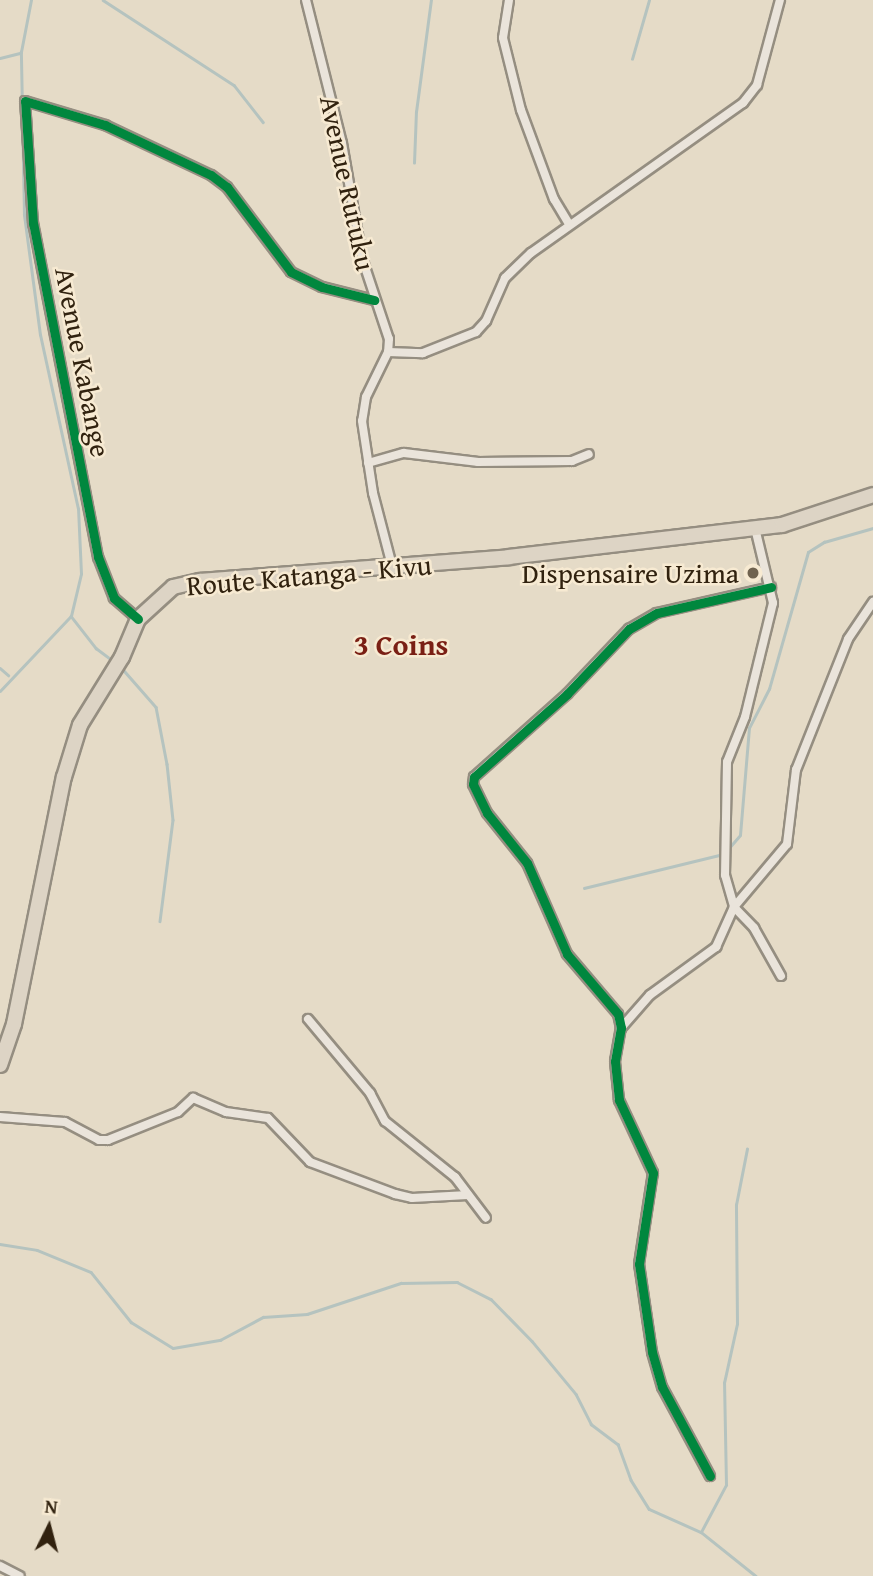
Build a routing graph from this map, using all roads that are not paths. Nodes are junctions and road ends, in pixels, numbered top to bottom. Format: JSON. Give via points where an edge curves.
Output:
{"nodes":[{"id":1,"x":306,"y":0,"type":"edge"},
{"id":2,"x":509,"y":0,"type":"edge"},
{"id":3,"x":780,"y":0,"type":"edge"},
{"id":4,"x":569,"y":223,"type":"junction"},
{"id":5,"x":374,"y":300,"type":"junction"},
{"id":6,"x":388,"y":352,"type":"junction"},
{"id":7,"x":589,"y":454,"type":"dead end"},
{"id":8,"x":368,"y":463,"type":"junction"},
{"id":9,"x":873,"y":495,"type":"edge"},
{"id":10,"x":755,"y":528,"type":"junction"},
{"id":11,"x":392,"y":566,"type":"junction"},
{"id":12,"x":771,"y":587,"type":"junction"},
{"id":13,"x":873,"y":602,"type":"edge"},
{"id":14,"x":138,"y":619,"type":"junction"},
{"id":15,"x":734,"y":906,"type":"junction"},
{"id":16,"x":780,"y":976,"type":"dead end"},
{"id":17,"x":308,"y":1019,"type":"dead end"},
{"id":18,"x":621,"y":1027,"type":"junction"},
{"id":19,"x":0,"y":1065,"type":"edge"},
{"id":20,"x":0,"y":1117,"type":"edge"},
{"id":21,"x":468,"y":1195,"type":"junction"},
{"id":22,"x":486,"y":1218,"type":"dead end"},
{"id":23,"x":710,"y":1476,"type":"dead end"},
{"id":24,"x":0,"y":1566,"type":"edge"},
{"id":25,"x":20,"y":1576,"type":"edge"}],
"edges":[{"from":1,"to":5,"type":"street","name":"Avenue Rutuku"},
{"from":2,"to":4,"type":"street","via":[[503,38],[521,110],[554,199]]},
{"from":3,"to":4,"type":"street","via":[[757,85],[743,103]]},
{"from":4,"to":6,"type":"street","via":[[505,278],[486,321],[476,332],[423,353]]},
{"from":5,"to":6,"type":"street","name":"Avenue Rutuku","via":[[385,324]]},
{"from":5,"to":14,"type":"street","name":"Avenue Kabange","via":[[322,288],[291,272],[226,187],[211,175],[105,125],[26,101],[33,224],[98,556],[114,597]]},
{"from":6,"to":8,"type":"street","via":[[366,397],[362,421]]},
{"from":7,"to":8,"type":"street","via":[[572,461],[478,462],[404,453]]},
{"from":8,"to":11,"type":"street"},
{"from":9,"to":10,"type":"highway","name":"Route Katanga - Kivu","via":[[819,515]]},
{"from":10,"to":11,"type":"highway","name":"Route Katanga - Kivu"},
{"from":10,"to":12,"type":"street"},
{"from":11,"to":14,"type":"highway","name":"Route Katanga - Kivu","via":[[200,581],[173,587]]},
{"from":12,"to":15,"type":"street","via":[[773,603],[765,643],[727,762],[725,875]]},
{"from":12,"to":18,"type":"street","via":[[657,613],[629,629],[567,694],[474,777],[486,813],[527,863],[554,933],[618,1014]]},
{"from":13,"to":15,"type":"street","via":[[848,639],[796,770],[787,844]]},
{"from":14,"to":19,"type":"highway","name":"Route Katanga - Kivu","via":[[72,747],[20,1000]]},
{"from":15,"to":16,"type":"street","via":[[754,928]]},
{"from":15,"to":18,"type":"street","via":[[716,947],[650,995]]},
{"from":17,"to":21,"type":"street","via":[[370,1093],[386,1121],[456,1177]]},
{"from":18,"to":23,"type":"street","via":[[615,1061],[619,1100],[653,1173],[639,1254],[652,1352],[662,1387]]},
{"from":20,"to":21,"type":"street","via":[[65,1122],[108,1140],[178,1112],[193,1098],[226,1112],[268,1118],[310,1162],[395,1194],[412,1198]]},
{"from":21,"to":22,"type":"street"},
{"from":24,"to":25,"type":"street"}]}
